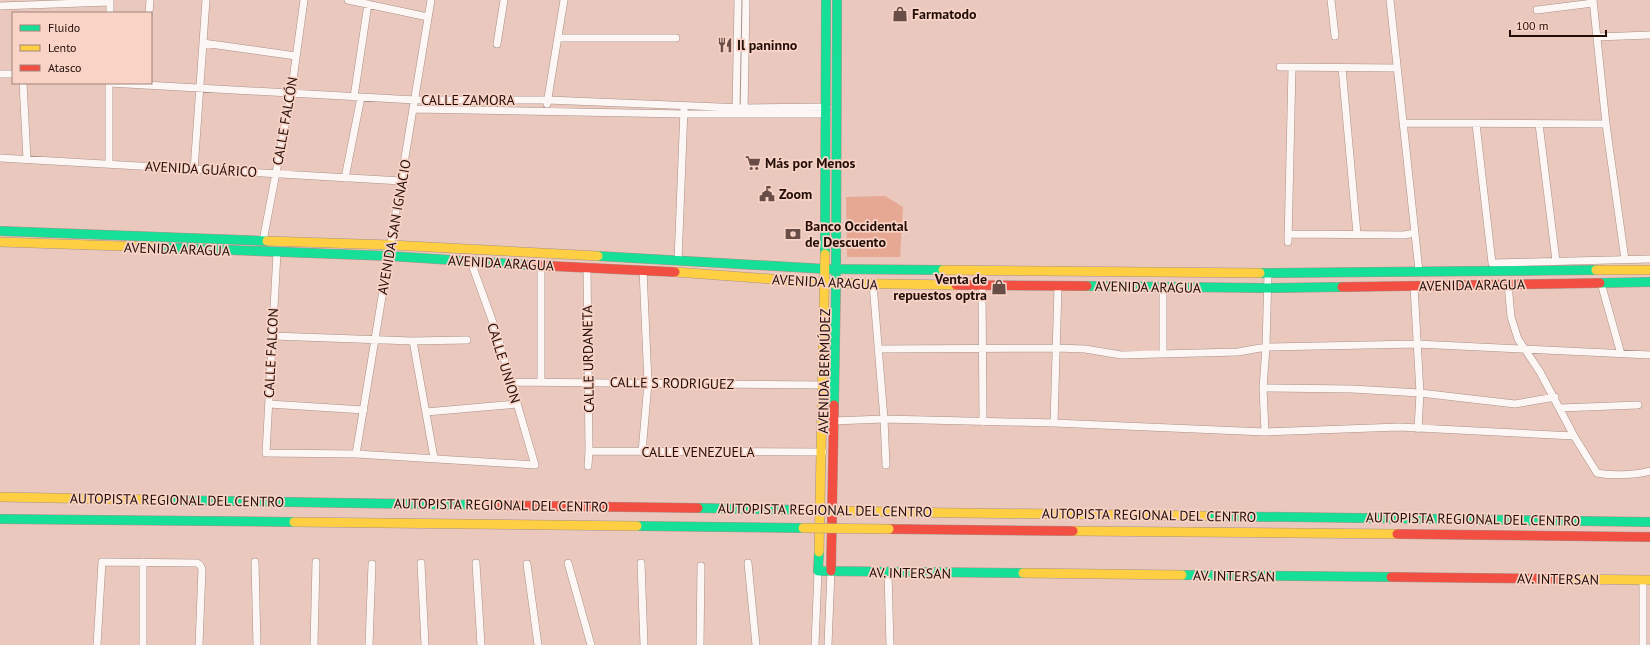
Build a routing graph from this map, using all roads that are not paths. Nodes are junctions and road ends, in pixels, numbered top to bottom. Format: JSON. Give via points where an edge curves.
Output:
{"nodes":[{"id":1,"x":150,"y":0,"type":"edge"},
{"id":2,"x":206,"y":0,"type":"edge"},
{"id":3,"x":304,"y":0,"type":"edge"},
{"id":4,"x":348,"y":0,"type":"edge"},
{"id":5,"x":431,"y":0,"type":"edge"},
{"id":6,"x":504,"y":0,"type":"edge"},
{"id":7,"x":564,"y":0,"type":"edge"},
{"id":8,"x":738,"y":0,"type":"edge"},
{"id":9,"x":746,"y":0,"type":"edge"},
{"id":10,"x":826,"y":0,"type":"edge"},
{"id":11,"x":837,"y":0,"type":"edge"},
{"id":12,"x":1331,"y":0,"type":"edge"},
{"id":13,"x":1390,"y":0,"type":"edge"},
{"id":14,"x":110,"y":1,"type":"edge"},
{"id":15,"x":18,"y":2,"type":"edge"},
{"id":16,"x":1593,"y":2,"type":"edge"},
{"id":17,"x":366,"y":3,"type":"edge"},
{"id":18,"x":0,"y":6,"type":"edge"},
{"id":19,"x":1537,"y":10,"type":"dead end"},
{"id":20,"x":19,"y":12,"type":"edge"},
{"id":21,"x":110,"y":12,"type":"edge"},
{"id":22,"x":149,"y":12,"type":"edge"},
{"id":23,"x":428,"y":18,"type":"junction"},
{"id":24,"x":1650,"y":35,"type":"edge"},
{"id":25,"x":1335,"y":36,"type":"dead end"},
{"id":26,"x":1597,"y":37,"type":"junction"},
{"id":27,"x":559,"y":38,"type":"junction"},
{"id":28,"x":676,"y":38,"type":"dead end"},
{"id":29,"x":203,"y":43,"type":"junction"},
{"id":30,"x":497,"y":44,"type":"dead end"},
{"id":31,"x":296,"y":56,"type":"junction"},
{"id":32,"x":1280,"y":67,"type":"dead end"},
{"id":33,"x":1292,"y":68,"type":"junction"},
{"id":34,"x":1342,"y":68,"type":"junction"},
{"id":35,"x":1397,"y":68,"type":"junction"},
{"id":36,"x":0,"y":74,"type":"edge"},
{"id":37,"x":12,"y":74,"type":"edge"},
{"id":38,"x":23,"y":84,"type":"edge"},
{"id":39,"x":109,"y":84,"type":"edge"},
{"id":40,"x":143,"y":84,"type":"edge"},
{"id":41,"x":200,"y":89,"type":"junction"},
{"id":42,"x":291,"y":94,"type":"junction"},
{"id":43,"x":358,"y":97,"type":"junction"},
{"id":44,"x":415,"y":100,"type":"junction"},
{"id":45,"x":548,"y":100,"type":"junction"},
{"id":46,"x":684,"y":106,"type":"junction"},
{"id":47,"x":414,"y":109,"type":"junction"},
{"id":48,"x":827,"y":110,"type":"junction"},
{"id":49,"x":547,"y":111,"type":"junction"},
{"id":50,"x":736,"y":111,"type":"junction"},
{"id":51,"x":744,"y":111,"type":"junction"},
{"id":52,"x":684,"y":114,"type":"junction"},
{"id":53,"x":1404,"y":123,"type":"junction"},
{"id":54,"x":1476,"y":124,"type":"junction"},
{"id":55,"x":1539,"y":124,"type":"junction"},
{"id":56,"x":1606,"y":124,"type":"junction"},
{"id":57,"x":0,"y":158,"type":"edge"},
{"id":58,"x":27,"y":159,"type":"junction"},
{"id":59,"x":110,"y":164,"type":"junction"},
{"id":60,"x":194,"y":170,"type":"junction"},
{"id":61,"x":276,"y":173,"type":"junction"},
{"id":62,"x":345,"y":178,"type":"junction"},
{"id":63,"x":402,"y":181,"type":"junction"},
{"id":64,"x":0,"y":231,"type":"edge"},
{"id":65,"x":1416,"y":233,"type":"junction"},
{"id":66,"x":1288,"y":234,"type":"junction"},
{"id":67,"x":1357,"y":234,"type":"junction"},
{"id":68,"x":263,"y":241,"type":"junction"},
{"id":69,"x":0,"y":242,"type":"edge"},
{"id":70,"x":1288,"y":242,"type":"dead end"},
{"id":71,"x":391,"y":245,"type":"junction"},
{"id":72,"x":277,"y":253,"type":"junction"},
{"id":73,"x":389,"y":256,"type":"junction"},
{"id":74,"x":1650,"y":259,"type":"edge"},
{"id":75,"x":1625,"y":260,"type":"junction"},
{"id":76,"x":678,"y":261,"type":"junction"},
{"id":77,"x":1556,"y":261,"type":"junction"},
{"id":78,"x":471,"y":262,"type":"junction"},
{"id":79,"x":541,"y":265,"type":"junction"},
{"id":80,"x":587,"y":267,"type":"junction"},
{"id":81,"x":836,"y":268,"type":"junction"},
{"id":82,"x":826,"y":269,"type":"junction"},
{"id":83,"x":643,"y":270,"type":"junction"},
{"id":84,"x":1650,"y":270,"type":"edge"},
{"id":85,"x":1419,"y":271,"type":"junction"},
{"id":86,"x":1268,"y":273,"type":"junction"},
{"id":87,"x":1650,"y":282,"type":"edge"},
{"id":88,"x":825,"y":283,"type":"junction"},
{"id":89,"x":836,"y":283,"type":"junction"},
{"id":90,"x":1600,"y":283,"type":"junction"},
{"id":91,"x":873,"y":284,"type":"junction"},
{"id":92,"x":1508,"y":284,"type":"junction"},
{"id":93,"x":982,"y":285,"type":"junction"},
{"id":94,"x":1058,"y":286,"type":"junction"},
{"id":95,"x":1414,"y":286,"type":"junction"},
{"id":96,"x":1163,"y":288,"type":"junction"},
{"id":97,"x":1268,"y":288,"type":"junction"},
{"id":98,"x":272,"y":336,"type":"junction"},
{"id":99,"x":375,"y":339,"type":"junction"},
{"id":100,"x":467,"y":340,"type":"dead end"},
{"id":101,"x":413,"y":341,"type":"junction"},
{"id":102,"x":1417,"y":344,"type":"junction"},
{"id":103,"x":1266,"y":347,"type":"junction"},
{"id":104,"x":878,"y":348,"type":"junction"},
{"id":105,"x":982,"y":348,"type":"junction"},
{"id":106,"x":1056,"y":348,"type":"junction"},
{"id":107,"x":1526,"y":350,"type":"junction"},
{"id":108,"x":1163,"y":353,"type":"junction"},
{"id":109,"x":1621,"y":354,"type":"junction"},
{"id":110,"x":1650,"y":355,"type":"edge"},
{"id":111,"x":510,"y":382,"type":"junction"},
{"id":112,"x":541,"y":382,"type":"junction"},
{"id":113,"x":589,"y":382,"type":"junction"},
{"id":114,"x":648,"y":383,"type":"junction"},
{"id":115,"x":829,"y":385,"type":"junction"},
{"id":116,"x":1263,"y":388,"type":"junction"},
{"id":117,"x":1420,"y":393,"type":"junction"},
{"id":118,"x":1555,"y":397,"type":"junction"},
{"id":119,"x":269,"y":404,"type":"junction"},
{"id":120,"x":517,"y":404,"type":"junction"},
{"id":121,"x":1638,"y":405,"type":"dead end"},
{"id":122,"x":1560,"y":408,"type":"junction"},
{"id":123,"x":364,"y":410,"type":"junction"},
{"id":124,"x":426,"y":412,"type":"junction"},
{"id":125,"x":884,"y":419,"type":"junction"},
{"id":126,"x":833,"y":421,"type":"junction"},
{"id":127,"x":983,"y":422,"type":"junction"},
{"id":128,"x":1054,"y":423,"type":"junction"},
{"id":129,"x":1418,"y":428,"type":"junction"},
{"id":130,"x":1265,"y":432,"type":"junction"},
{"id":131,"x":1574,"y":436,"type":"junction"},
{"id":132,"x":589,"y":451,"type":"junction"},
{"id":133,"x":642,"y":452,"type":"junction"},
{"id":134,"x":823,"y":452,"type":"junction"},
{"id":135,"x":356,"y":454,"type":"junction"},
{"id":136,"x":434,"y":458,"type":"junction"},
{"id":137,"x":886,"y":465,"type":"dead end"},
{"id":138,"x":588,"y":466,"type":"dead end"},
{"id":139,"x":1650,"y":471,"type":"edge"},
{"id":140,"x":0,"y":497,"type":"edge"},
{"id":141,"x":0,"y":519,"type":"edge"},
{"id":142,"x":1650,"y":522,"type":"edge"},
{"id":143,"x":1650,"y":537,"type":"edge"},
{"id":144,"x":143,"y":562,"type":"junction"},
{"id":145,"x":255,"y":562,"type":"dead end"},
{"id":146,"x":316,"y":562,"type":"dead end"},
{"id":147,"x":421,"y":563,"type":"dead end"},
{"id":148,"x":476,"y":563,"type":"dead end"},
{"id":149,"x":641,"y":563,"type":"dead end"},
{"id":150,"x":748,"y":563,"type":"dead end"},
{"id":151,"x":372,"y":564,"type":"dead end"},
{"id":152,"x":527,"y":564,"type":"dead end"},
{"id":153,"x":568,"y":564,"type":"dead end"},
{"id":154,"x":701,"y":566,"type":"dead end"},
{"id":155,"x":818,"y":571,"type":"junction"},
{"id":156,"x":831,"y":571,"type":"junction"},
{"id":157,"x":888,"y":572,"type":"junction"},
{"id":158,"x":1646,"y":580,"type":"edge"},
{"id":159,"x":97,"y":645,"type":"edge"},
{"id":160,"x":143,"y":645,"type":"edge"},
{"id":161,"x":199,"y":645,"type":"edge"},
{"id":162,"x":256,"y":645,"type":"edge"},
{"id":163,"x":314,"y":645,"type":"edge"},
{"id":164,"x":369,"y":645,"type":"edge"},
{"id":165,"x":425,"y":645,"type":"edge"},
{"id":166,"x":481,"y":645,"type":"edge"},
{"id":167,"x":538,"y":645,"type":"edge"},
{"id":168,"x":591,"y":645,"type":"edge"},
{"id":169,"x":644,"y":645,"type":"edge"},
{"id":170,"x":700,"y":645,"type":"edge"},
{"id":171,"x":756,"y":645,"type":"edge"},
{"id":172,"x":815,"y":645,"type":"edge"},
{"id":173,"x":828,"y":645,"type":"edge"},
{"id":174,"x":890,"y":645,"type":"edge"},
{"id":175,"x":1643,"y":645,"type":"edge"}],
"edges":[{"from":1,"to":22,"type":"street"},
{"from":2,"to":29,"type":"street"},
{"from":3,"to":31,"type":"street","name":"CALLE FALCÓN"},
{"from":4,"to":17,"type":"street"},
{"from":5,"to":23,"type":"street","name":"AVENIDA SAN IGNACIO"},
{"from":6,"to":30,"type":"street"},
{"from":7,"to":27,"type":"street"},
{"from":8,"to":50,"type":"street"},
{"from":9,"to":51,"type":"street"},
{"from":10,"to":48,"type":"main road","name":"AVENIDA BERMÚDEZ"},
{"from":11,"to":81,"type":"main road","name":"AVENIDA BERMÚDEZ"},
{"from":12,"to":25,"type":"street"},
{"from":13,"to":35,"type":"street"},
{"from":14,"to":15,"type":"street"},
{"from":14,"to":21,"type":"street"},
{"from":15,"to":18,"type":"street"},
{"from":15,"to":20,"type":"street"},
{"from":16,"to":19,"type":"street"},
{"from":16,"to":26,"type":"street"},
{"from":17,"to":23,"type":"street"},
{"from":17,"to":43,"type":"street"},
{"from":23,"to":44,"type":"street","name":"AVENIDA SAN IGNACIO"},
{"from":24,"to":26,"type":"street"},
{"from":26,"to":56,"type":"street"},
{"from":27,"to":28,"type":"street"},
{"from":27,"to":45,"type":"street"},
{"from":29,"to":31,"type":"street"},
{"from":29,"to":41,"type":"street"},
{"from":31,"to":42,"type":"street","name":"CALLE FALCÓN"},
{"from":32,"to":33,"type":"street"},
{"from":33,"to":34,"type":"street"},
{"from":33,"to":66,"type":"street"},
{"from":34,"to":35,"type":"street"},
{"from":34,"to":67,"type":"street"},
{"from":35,"to":53,"type":"street"},
{"from":36,"to":37,"type":"street"},
{"from":38,"to":58,"type":"street"},
{"from":39,"to":59,"type":"street"},
{"from":40,"to":41,"type":"street","name":"CALLE ZAMORA"},
{"from":41,"to":42,"type":"street","name":"CALLE ZAMORA"},
{"from":41,"to":60,"type":"street"},
{"from":42,"to":43,"type":"street","name":"CALLE ZAMORA"},
{"from":42,"to":61,"type":"street","name":"CALLE FALCÓN"},
{"from":43,"to":44,"type":"street","name":"CALLE ZAMORA"},
{"from":43,"to":62,"type":"street"},
{"from":44,"to":45,"type":"street","name":"CALLE ZAMORA"},
{"from":44,"to":47,"type":"street","name":"AVENIDA SAN IGNACIO"},
{"from":45,"to":46,"type":"street","name":"CALLE ZAMORA"},
{"from":45,"to":49,"type":"street"},
{"from":46,"to":50,"type":"street","name":"CALLE ZAMORA"},
{"from":46,"to":52,"type":"street"},
{"from":47,"to":49,"type":"street","name":"CALLE ZAMORA"},
{"from":47,"to":63,"type":"street","name":"AVENIDA SAN IGNACIO"},
{"from":48,"to":51,"type":"street","name":"CALLE ZAMORA"},
{"from":48,"to":82,"type":"main road","name":"AVENIDA BERMÚDEZ"},
{"from":49,"to":52,"type":"street","name":"CALLE ZAMORA"},
{"from":50,"to":51,"type":"street","name":"CALLE ZAMORA"},
{"from":50,"to":52,"type":"street","name":"CALLE ZAMORA"},
{"from":52,"to":76,"type":"street"},
{"from":53,"to":54,"type":"street"},
{"from":53,"to":65,"type":"street"},
{"from":54,"to":55,"type":"street"},
{"from":54,"to":77,"type":"street","via":[[1492,262]]},
{"from":55,"to":56,"type":"street"},
{"from":55,"to":77,"type":"street"},
{"from":56,"to":75,"type":"street"},
{"from":57,"to":58,"type":"street","name":"AVENIDA GUÁRICO"},
{"from":58,"to":59,"type":"street","name":"AVENIDA GUÁRICO"},
{"from":59,"to":60,"type":"street","name":"AVENIDA GUÁRICO"},
{"from":60,"to":61,"type":"street","name":"AVENIDA GUÁRICO"},
{"from":61,"to":62,"type":"street","name":"AVENIDA GUÁRICO"},
{"from":61,"to":68,"type":"street","name":"CALLE FALCÓN"},
{"from":62,"to":63,"type":"street","name":"AVENIDA GUÁRICO"},
{"from":63,"to":71,"type":"street","name":"AVENIDA SAN IGNACIO"},
{"from":64,"to":68,"type":"main road","name":"AVENIDA ARAGUA"},
{"from":65,"to":67,"type":"street"},
{"from":65,"to":85,"type":"street"},
{"from":66,"to":67,"type":"street"},
{"from":66,"to":70,"type":"street"},
{"from":68,"to":71,"type":"main road","name":"AVENIDA ARAGUA"},
{"from":69,"to":72,"type":"main road","name":"AVENIDA ARAGUA"},
{"from":71,"to":73,"type":"street","name":"AVENIDA SAN IGNACIO"},
{"from":71,"to":76,"type":"main road","name":"AVENIDA ARAGUA"},
{"from":72,"to":73,"type":"main road","name":"AVENIDA ARAGUA"},
{"from":72,"to":98,"type":"street","name":"CALLE FALCON"},
{"from":73,"to":78,"type":"main road","name":"AVENIDA ARAGUA"},
{"from":73,"to":99,"type":"street","name":"AVENIDA SAN IGNACIO"},
{"from":74,"to":75,"type":"street"},
{"from":75,"to":77,"type":"street"},
{"from":76,"to":82,"type":"main road","name":"AVENIDA ARAGUA"},
{"from":78,"to":79,"type":"main road","name":"AVENIDA ARAGUA"},
{"from":78,"to":111,"type":"street","name":"CALLE UNION","via":[[496,331]]},
{"from":79,"to":80,"type":"main road","name":"AVENIDA ARAGUA"},
{"from":79,"to":112,"type":"street"},
{"from":80,"to":83,"type":"main road","name":"AVENIDA ARAGUA"},
{"from":80,"to":113,"type":"street","name":"CALLE URDANETA"},
{"from":81,"to":82,"type":"main road","name":"AVENIDA ARAGUA"},
{"from":81,"to":86,"type":"main road","name":"AVENIDA ARAGUA"},
{"from":81,"to":89,"type":"main road","name":"AVENIDA BERMÚDEZ"},
{"from":82,"to":88,"type":"main road","name":"AVENIDA BERMÚDEZ"},
{"from":83,"to":88,"type":"main road","name":"AVENIDA ARAGUA"},
{"from":83,"to":114,"type":"street"},
{"from":84,"to":85,"type":"main road","name":"AVENIDA ARAGUA"},
{"from":85,"to":86,"type":"main road","name":"AVENIDA ARAGUA"},
{"from":86,"to":97,"type":"street"},
{"from":87,"to":90,"type":"main road","name":"AVENIDA ARAGUA"},
{"from":88,"to":89,"type":"main road","name":"AVENIDA ARAGUA"},
{"from":88,"to":115,"type":"main road","name":"AVENIDA BERMÚDEZ"},
{"from":89,"to":91,"type":"main road","name":"AVENIDA ARAGUA"},
{"from":89,"to":115,"type":"main road","name":"AVENIDA BERMÚDEZ"},
{"from":90,"to":92,"type":"main road","name":"AVENIDA ARAGUA"},
{"from":90,"to":109,"type":"street"},
{"from":91,"to":93,"type":"main road","name":"AVENIDA ARAGUA"},
{"from":91,"to":104,"type":"street"},
{"from":92,"to":95,"type":"main road","name":"AVENIDA ARAGUA"},
{"from":92,"to":107,"type":"street","via":[[1514,327],[1518,339]]},
{"from":93,"to":94,"type":"main road","name":"AVENIDA ARAGUA"},
{"from":93,"to":105,"type":"street"},
{"from":94,"to":96,"type":"main road","name":"AVENIDA ARAGUA"},
{"from":94,"to":106,"type":"street"},
{"from":95,"to":97,"type":"main road","name":"AVENIDA ARAGUA"},
{"from":95,"to":102,"type":"street"},
{"from":96,"to":97,"type":"main road","name":"AVENIDA ARAGUA"},
{"from":96,"to":108,"type":"street"},
{"from":97,"to":103,"type":"street"},
{"from":98,"to":99,"type":"street"},
{"from":98,"to":119,"type":"street","name":"CALLE FALCON"},
{"from":99,"to":101,"type":"street"},
{"from":99,"to":123,"type":"street","name":"AVENIDA SAN IGNACIO"},
{"from":100,"to":101,"type":"street"},
{"from":101,"to":124,"type":"street"},
{"from":102,"to":103,"type":"street"},
{"from":102,"to":107,"type":"street"},
{"from":102,"to":117,"type":"street"},
{"from":103,"to":108,"type":"street","via":[[1238,352]]},
{"from":103,"to":116,"type":"street"},
{"from":104,"to":105,"type":"street"},
{"from":104,"to":125,"type":"street"},
{"from":105,"to":106,"type":"street"},
{"from":105,"to":127,"type":"street"},
{"from":106,"to":108,"type":"street","via":[[1121,354]]},
{"from":106,"to":128,"type":"street"},
{"from":107,"to":109,"type":"street"},
{"from":107,"to":118,"type":"street"},
{"from":109,"to":110,"type":"street"},
{"from":111,"to":112,"type":"street","name":"CALLE S RODRIGUEZ"},
{"from":111,"to":120,"type":"street","name":"CALLE UNION"},
{"from":112,"to":113,"type":"street","name":"CALLE S RODRIGUEZ"},
{"from":113,"to":114,"type":"street","name":"CALLE S RODRIGUEZ"},
{"from":113,"to":132,"type":"street","name":"CALLE URDANETA"},
{"from":114,"to":115,"type":"street","name":"CALLE S RODRIGUEZ"},
{"from":114,"to":133,"type":"street"},
{"from":115,"to":126,"type":"main road","name":"AVENIDA BERMÚDEZ"},
{"from":115,"to":134,"type":"main road","name":"AVENIDA BERMÚDEZ"},
{"from":116,"to":117,"type":"street"},
{"from":116,"to":130,"type":"street"},
{"from":117,"to":118,"type":"street","via":[[1515,404]]},
{"from":117,"to":129,"type":"street"},
{"from":118,"to":122,"type":"street"},
{"from":119,"to":123,"type":"street"},
{"from":119,"to":135,"type":"street","name":"CALLE FALCON","via":[[266,453]]},
{"from":120,"to":124,"type":"street"},
{"from":120,"to":136,"type":"street","name":"CALLE UNION","via":[[535,465]]},
{"from":121,"to":122,"type":"street"},
{"from":122,"to":131,"type":"street"},
{"from":123,"to":135,"type":"street","name":"AVENIDA SAN IGNACIO"},
{"from":124,"to":136,"type":"street"},
{"from":125,"to":126,"type":"street"},
{"from":125,"to":127,"type":"street"},
{"from":125,"to":137,"type":"street"},
{"from":126,"to":156,"type":"main road","name":"AVENIDA BERMÚDEZ"},
{"from":127,"to":128,"type":"street"},
{"from":128,"to":130,"type":"street"},
{"from":129,"to":130,"type":"street"},
{"from":129,"to":131,"type":"street"},
{"from":131,"to":139,"type":"street","via":[[1598,473],[1604,475]]},
{"from":132,"to":133,"type":"street","name":"CALLE VENEZUELA"},
{"from":132,"to":138,"type":"street"},
{"from":133,"to":134,"type":"street","name":"CALLE VENEZUELA"},
{"from":134,"to":155,"type":"main road","name":"AVENIDA BERMÚDEZ"},
{"from":135,"to":136,"type":"street"},
{"from":140,"to":142,"type":"main road","name":"AUTOPISTA REGIONAL DEL CENTRO","bridge":true},
{"from":141,"to":143,"type":"main road","name":"AUTOPISTA REGIONAL DEL CENTRO","bridge":true},
{"from":144,"to":159,"type":"street","via":[[102,562]]},
{"from":144,"to":160,"type":"street"},
{"from":144,"to":161,"type":"street","via":[[200,565],[202,569]]},
{"from":145,"to":162,"type":"street"},
{"from":146,"to":163,"type":"street"},
{"from":147,"to":165,"type":"street"},
{"from":148,"to":166,"type":"street"},
{"from":149,"to":169,"type":"street"},
{"from":150,"to":171,"type":"street"},
{"from":151,"to":164,"type":"street"},
{"from":152,"to":167,"type":"street"},
{"from":153,"to":168,"type":"street"},
{"from":154,"to":170,"type":"street"},
{"from":155,"to":156,"type":"main road","name":"AV. INTERSAN"},
{"from":155,"to":172,"type":"street","name":"AVENIDA BERMÚDEZ"},
{"from":156,"to":157,"type":"main road","name":"AV. INTERSAN"},
{"from":156,"to":173,"type":"street","name":"AVENIDA BERMÚDEZ"},
{"from":157,"to":158,"type":"main road","name":"AV. INTERSAN"},
{"from":157,"to":174,"type":"street"},
{"from":158,"to":175,"type":"street"}]}
